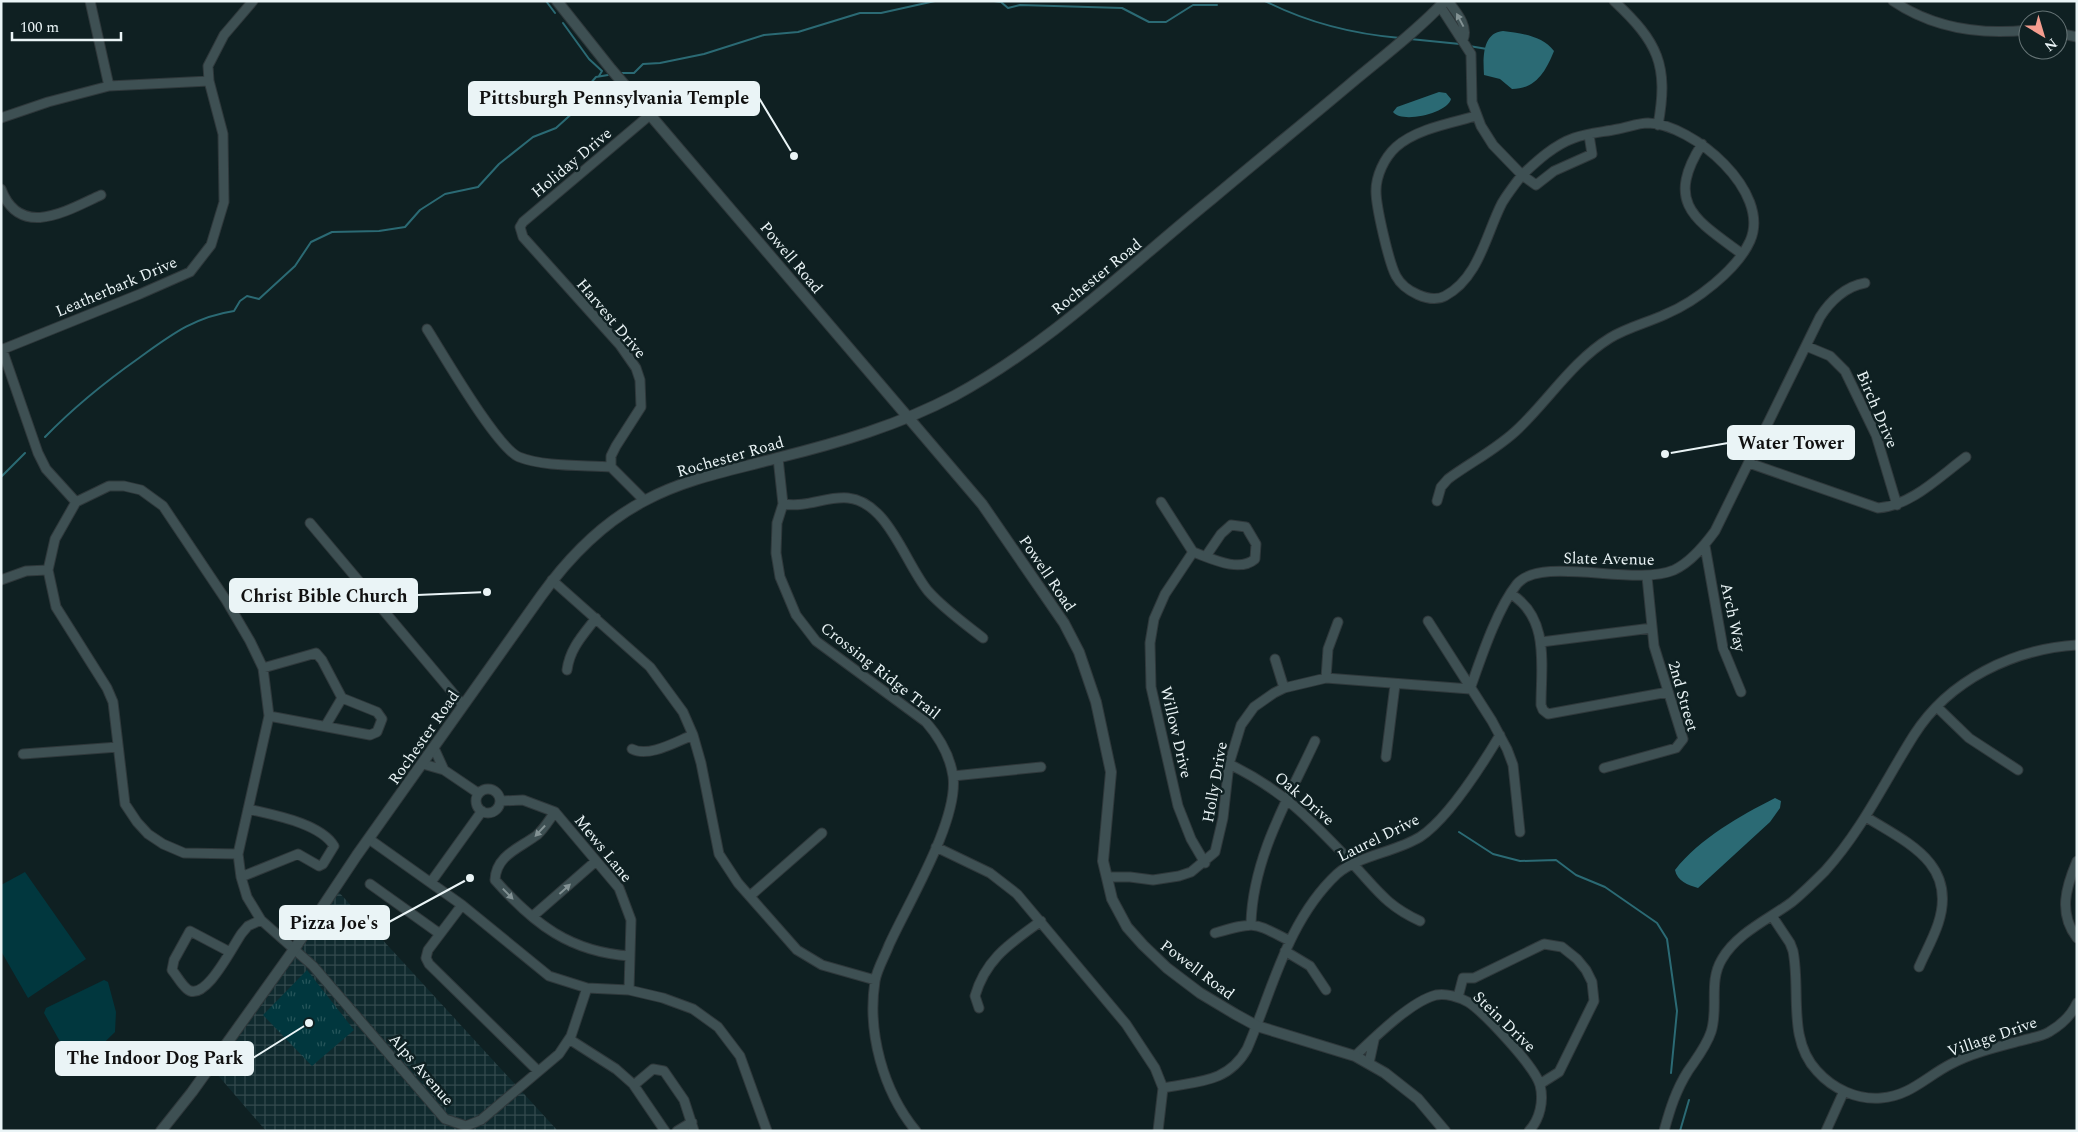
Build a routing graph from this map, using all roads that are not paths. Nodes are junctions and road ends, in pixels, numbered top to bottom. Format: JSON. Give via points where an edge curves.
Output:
{"nodes":[{"id":1,"x":90,"y":1,"type":"edge"},
{"id":2,"x":253,"y":1,"type":"edge"},
{"id":3,"x":556,"y":1,"type":"edge"},
{"id":4,"x":1614,"y":1,"type":"edge"},
{"id":5,"x":1893,"y":1,"type":"edge"},
{"id":6,"x":1444,"y":3,"type":"edge"},
{"id":7,"x":2018,"y":31,"type":"edge"},
{"id":8,"x":209,"y":81,"type":"junction"},
{"id":9,"x":110,"y":86,"type":"junction"},
{"id":10,"x":651,"y":114,"type":"junction"},
{"id":11,"x":1476,"y":116,"type":"junction"},
{"id":12,"x":1,"y":118,"type":"edge"},
{"id":13,"x":1658,"y":125,"type":"junction"},
{"id":14,"x":1589,"y":135,"type":"junction"},
{"id":15,"x":1702,"y":144,"type":"junction"},
{"id":16,"x":1522,"y":175,"type":"junction"},
{"id":17,"x":1,"y":189,"type":"edge"},
{"id":18,"x":101,"y":195,"type":"dead end"},
{"id":19,"x":523,"y":237,"type":"joint"},
{"id":20,"x":1742,"y":254,"type":"junction"},
{"id":21,"x":1865,"y":282,"type":"dead end"},
{"id":22,"x":427,"y":329,"type":"dead end"},
{"id":23,"x":1806,"y":346,"type":"junction"},
{"id":24,"x":2,"y":349,"type":"edge"},
{"id":25,"x":909,"y":418,"type":"junction"},
{"id":26,"x":1966,"y":457,"type":"dead end"},
{"id":27,"x":778,"y":458,"type":"junction"},
{"id":28,"x":1749,"y":463,"type":"junction"},
{"id":29,"x":611,"y":466,"type":"junction"},
{"id":30,"x":644,"y":500,"type":"junction"},
{"id":31,"x":1437,"y":501,"type":"dead end"},
{"id":32,"x":76,"y":502,"type":"junction"},
{"id":33,"x":1161,"y":502,"type":"dead end"},
{"id":34,"x":783,"y":504,"type":"junction"},
{"id":35,"x":1896,"y":505,"type":"junction"},
{"id":36,"x":310,"y":523,"type":"dead end"},
{"id":37,"x":1705,"y":546,"type":"junction"},
{"id":38,"x":1193,"y":552,"type":"junction"},
{"id":39,"x":1206,"y":556,"type":"junction"},
{"id":40,"x":48,"y":570,"type":"junction"},
{"id":41,"x":1647,"y":576,"type":"junction"},
{"id":42,"x":1,"y":580,"type":"edge"},
{"id":43,"x":552,"y":580,"type":"junction"},
{"id":44,"x":1512,"y":594,"type":"junction"},
{"id":45,"x":596,"y":618,"type":"junction"},
{"id":46,"x":1428,"y":621,"type":"dead end"},
{"id":47,"x":1338,"y":622,"type":"dead end"},
{"id":48,"x":1652,"y":628,"type":"junction"},
{"id":49,"x":983,"y":638,"type":"dead end"},
{"id":50,"x":1541,"y":642,"type":"junction"},
{"id":51,"x":2077,"y":646,"type":"edge"},
{"id":52,"x":1275,"y":659,"type":"dead end"},
{"id":53,"x":262,"y":668,"type":"junction"},
{"id":54,"x":567,"y":670,"type":"dead end"},
{"id":55,"x":1326,"y":678,"type":"junction"},
{"id":56,"x":1395,"y":685,"type":"junction"},
{"id":57,"x":1284,"y":688,"type":"junction"},
{"id":58,"x":1470,"y":689,"type":"junction"},
{"id":59,"x":1668,"y":692,"type":"junction"},
{"id":60,"x":1741,"y":692,"type":"dead end"},
{"id":61,"x":342,"y":698,"type":"junction"},
{"id":62,"x":463,"y":705,"type":"junction"},
{"id":63,"x":1937,"y":707,"type":"junction"},
{"id":64,"x":269,"y":716,"type":"junction"},
{"id":65,"x":326,"y":725,"type":"junction"},
{"id":66,"x":693,"y":735,"type":"junction"},
{"id":67,"x":1500,"y":735,"type":"junction"},
{"id":68,"x":1315,"y":741,"type":"dead end"},
{"id":69,"x":118,"y":747,"type":"junction"},
{"id":70,"x":434,"y":748,"type":"junction"},
{"id":71,"x":632,"y":749,"type":"dead end"},
{"id":72,"x":23,"y":754,"type":"dead end"},
{"id":73,"x":1386,"y":757,"type":"dead end"},
{"id":74,"x":423,"y":764,"type":"junction"},
{"id":75,"x":1229,"y":764,"type":"junction"},
{"id":76,"x":1041,"y":767,"type":"dead end"},
{"id":77,"x":1604,"y":768,"type":"dead end"},
{"id":78,"x":444,"y":770,"type":"junction"},
{"id":79,"x":2018,"y":770,"type":"dead end"},
{"id":80,"x":953,"y":776,"type":"junction"},
{"id":81,"x":478,"y":793,"type":"junction"},
{"id":82,"x":1288,"y":799,"type":"junction"},
{"id":83,"x":501,"y":801,"type":"junction"},
{"id":84,"x":248,"y":809,"type":"junction"},
{"id":85,"x":482,"y":812,"type":"junction"},
{"id":86,"x":554,"y":812,"type":"junction"},
{"id":87,"x":1866,"y":817,"type":"junction"},
{"id":88,"x":1520,"y":832,"type":"dead end"},
{"id":89,"x":822,"y":833,"type":"dead end"},
{"id":90,"x":369,"y":839,"type":"junction"},
{"id":91,"x":936,"y":847,"type":"junction"},
{"id":92,"x":238,"y":854,"type":"junction"},
{"id":93,"x":596,"y":861,"type":"junction"},
{"id":94,"x":2077,"y":861,"type":"edge"},
{"id":95,"x":1205,"y":862,"type":"junction"},
{"id":96,"x":1353,"y":865,"type":"junction"},
{"id":97,"x":241,"y":877,"type":"junction"},
{"id":98,"x":1106,"y":878,"type":"junction"},
{"id":99,"x":431,"y":882,"type":"junction"},
{"id":100,"x":370,"y":884,"type":"dead end"},
{"id":101,"x":750,"y":896,"type":"junction"},
{"id":102,"x":462,"y":905,"type":"junction"},
{"id":103,"x":533,"y":916,"type":"junction"},
{"id":104,"x":1772,"y":916,"type":"junction"},
{"id":105,"x":261,"y":920,"type":"junction"},
{"id":106,"x":1420,"y":920,"type":"dead end"},
{"id":107,"x":1041,"y":921,"type":"junction"},
{"id":108,"x":1251,"y":923,"type":"junction"},
{"id":109,"x":1215,"y":933,"type":"dead end"},
{"id":110,"x":440,"y":934,"type":"junction"},
{"id":111,"x":2077,"y":938,"type":"edge"},
{"id":112,"x":1290,"y":941,"type":"junction"},
{"id":113,"x":295,"y":948,"type":"junction"},
{"id":114,"x":1285,"y":951,"type":"junction"},
{"id":115,"x":228,"y":952,"type":"junction"},
{"id":116,"x":630,"y":956,"type":"junction"},
{"id":117,"x":1919,"y":967,"type":"dead end"},
{"id":118,"x":875,"y":980,"type":"junction"},
{"id":119,"x":586,"y":988,"type":"junction"},
{"id":120,"x":629,"y":990,"type":"junction"},
{"id":121,"x":1326,"y":990,"type":"dead end"},
{"id":122,"x":1458,"y":997,"type":"junction"},
{"id":123,"x":2077,"y":1002,"type":"edge"},
{"id":124,"x":979,"y":1008,"type":"dead end"},
{"id":125,"x":1257,"y":1026,"type":"junction"},
{"id":126,"x":569,"y":1040,"type":"junction"},
{"id":127,"x":1374,"y":1040,"type":"junction"},
{"id":128,"x":1354,"y":1056,"type":"junction"},
{"id":129,"x":1369,"y":1063,"type":"junction"},
{"id":130,"x":538,"y":1071,"type":"junction"},
{"id":131,"x":1540,"y":1084,"type":"junction"},
{"id":132,"x":634,"y":1085,"type":"junction"},
{"id":133,"x":1163,"y":1088,"type":"junction"},
{"id":134,"x":1844,"y":1091,"type":"junction"},
{"id":135,"x":693,"y":1126,"type":"edge"},
{"id":136,"x":161,"y":1131,"type":"edge"},
{"id":137,"x":665,"y":1131,"type":"edge"},
{"id":138,"x":677,"y":1131,"type":"edge"},
{"id":139,"x":767,"y":1131,"type":"edge"},
{"id":140,"x":916,"y":1131,"type":"edge"},
{"id":141,"x":1158,"y":1131,"type":"edge"},
{"id":142,"x":1446,"y":1131,"type":"edge"},
{"id":143,"x":1529,"y":1131,"type":"edge"},
{"id":144,"x":1664,"y":1131,"type":"edge"},
{"id":145,"x":1826,"y":1131,"type":"edge"}],
"edges":[{"from":1,"to":9,"type":"street"},
{"from":2,"to":8,"type":"street","name":"Leatherbark Drive","via":[[224,35],[208,66]]},
{"from":3,"to":10,"type":"street","name":"Powell Road"},
{"from":4,"to":13,"type":"street","via":[[1646,35],[1658,56],[1663,77]]},
{"from":5,"to":7,"type":"street","via":[[1914,13],[1962,29]]},
{"from":6,"to":11,"type":"street","via":[[1471,54],[1472,102]]},
{"from":6,"to":25,"type":"street","name":"Rochester Road","via":[[1273,149],[1034,345],[978,382]]},
{"from":8,"to":9,"type":"street"},
{"from":8,"to":24,"type":"street","name":"Leatherbark Drive","via":[[223,134],[224,202],[211,245],[190,272]]},
{"from":9,"to":12,"type":"street"},
{"from":10,"to":19,"type":"street","name":"Holiday Drive","via":[[523,222],[520,227]]},
{"from":10,"to":25,"type":"street","name":"Powell Road"},
{"from":11,"to":16,"type":"street","via":[[1492,145]]},
{"from":11,"to":16,"type":"street","via":[[1410,137],[1395,148],[1380,168],[1376,192],[1397,278],[1426,298],[1444,296],[1460,284],[1474,267],[1503,202]]},
{"from":13,"to":14,"type":"street","via":[[1648,123]]},
{"from":13,"to":15,"type":"street","via":[[1690,135]]},
{"from":14,"to":16,"type":"street","via":[[1574,138],[1558,147]]},
{"from":14,"to":16,"type":"street","via":[[1592,154],[1554,171],[1536,185]]},
{"from":15,"to":20,"type":"street","via":[[1739,182],[1752,205],[1751,239]]},
{"from":15,"to":20,"type":"street","via":[[1689,164],[1685,194],[1688,207],[1699,222]]},
{"from":17,"to":18,"type":"street","via":[[8,204],[32,218],[50,217]]},
{"from":19,"to":29,"type":"street","name":"Harvest Drive","via":[[620,345],[636,368],[641,406],[611,456]]},
{"from":20,"to":31,"type":"street","via":[[1719,278],[1668,314],[1627,329],[1593,349],[1518,429],[1448,479]]},
{"from":21,"to":23,"type":"street","name":"Slate Avenue","via":[[1854,284],[1826,308]]},
{"from":22,"to":29,"type":"street","via":[[501,442],[518,457],[538,462]]},
{"from":23,"to":28,"type":"street","name":"Slate Avenue"},
{"from":23,"to":35,"type":"street","name":"Birch Drive","via":[[1830,356],[1846,372],[1876,435]]},
{"from":24,"to":32,"type":"street","via":[[38,453],[46,468]]},
{"from":25,"to":27,"type":"street","name":"Rochester Road"},
{"from":25,"to":98,"type":"street","name":"Powell Road","via":[[982,504],[1064,623],[1079,652],[1096,702],[1111,772],[1103,861]]},
{"from":26,"to":35,"type":"street"},
{"from":27,"to":30,"type":"street","name":"Rochester Road","via":[[697,478]]},
{"from":27,"to":34,"type":"street","name":"Crossing Ridge Trail"},
{"from":28,"to":35,"type":"street","via":[[1878,508]]},
{"from":28,"to":37,"type":"street","name":"Slate Avenue"},
{"from":29,"to":30,"type":"street"},
{"from":30,"to":43,"type":"street","name":"Rochester Road","via":[[596,535]]},
{"from":32,"to":40,"type":"street","via":[[54,539]]},
{"from":32,"to":53,"type":"street","via":[[109,486],[142,490],[152,496],[163,506],[226,600]]},
{"from":33,"to":38,"type":"street"},
{"from":34,"to":49,"type":"street","via":[[804,506],[848,498],[872,507],[886,522],[910,566],[929,592]]},
{"from":34,"to":80,"type":"street","name":"Crossing Ridge Trail","via":[[777,523],[776,553],[782,584],[796,615],[816,641],[926,722],[937,734]]},
{"from":36,"to":62,"type":"street"},
{"from":37,"to":41,"type":"street","name":"Slate Avenue","via":[[1674,570]]},
{"from":37,"to":60,"type":"street","name":"Arch Way","via":[[1723,648]]},
{"from":38,"to":39,"type":"street"},
{"from":38,"to":95,"type":"street","name":"Willow Drive","via":[[1165,594],[1154,619],[1150,643],[1150,687],[1178,806],[1191,839]]},
{"from":39,"to":39,"type":"street","via":[[1234,564],[1250,564],[1256,560],[1256,544],[1246,527],[1231,525]]},
{"from":40,"to":42,"type":"street","via":[[26,571]]},
{"from":40,"to":69,"type":"street","via":[[56,607],[113,702]]},
{"from":41,"to":44,"type":"street","name":"Slate Avenue","via":[[1546,572],[1526,577]]},
{"from":41,"to":48,"type":"street","name":"2nd Street"},
{"from":43,"to":45,"type":"street"},
{"from":43,"to":62,"type":"street","name":"Rochester Road"},
{"from":44,"to":50,"type":"street","via":[[1533,616]]},
{"from":44,"to":58,"type":"street","name":"Slate Avenue","via":[[1490,634]]},
{"from":45,"to":54,"type":"street","via":[[573,649]]},
{"from":45,"to":66,"type":"street","via":[[660,677],[683,712]]},
{"from":46,"to":58,"type":"street"},
{"from":47,"to":55,"type":"street","via":[[1328,649]]},
{"from":48,"to":50,"type":"street"},
{"from":48,"to":59,"type":"street","name":"2nd Street"},
{"from":50,"to":59,"type":"street","via":[[1541,705],[1548,714]]},
{"from":51,"to":63,"type":"street","via":[[2030,652],[2006,660],[1961,685]]},
{"from":52,"to":57,"type":"street"},
{"from":53,"to":61,"type":"street","via":[[316,653]]},
{"from":53,"to":64,"type":"street"},
{"from":55,"to":56,"type":"street","name":"Holly Drive"},
{"from":55,"to":57,"type":"street","name":"Holly Drive"},
{"from":56,"to":58,"type":"street","name":"Holly Drive"},
{"from":56,"to":73,"type":"street"},
{"from":57,"to":75,"type":"street","name":"Holly Drive","via":[[1246,716]]},
{"from":58,"to":67,"type":"street"},
{"from":59,"to":77,"type":"street","name":"2nd Street","via":[[1683,734],[1681,744]]},
{"from":61,"to":65,"type":"street"},
{"from":61,"to":65,"type":"street","via":[[380,715],[382,719],[377,732],[370,735]]},
{"from":62,"to":70,"type":"street","name":"Rochester Road"},
{"from":63,"to":79,"type":"street","via":[[1969,738]]},
{"from":63,"to":87,"type":"street","via":[[1915,733]]},
{"from":64,"to":65,"type":"street"},
{"from":64,"to":84,"type":"street","name":"Alps Avenue"},
{"from":66,"to":71,"type":"street","via":[[650,751]]},
{"from":66,"to":101,"type":"street","via":[[719,854]]},
{"from":67,"to":88,"type":"street","via":[[1513,765]]},
{"from":67,"to":96,"type":"street","name":"Laurel Drive","via":[[1465,788],[1431,828],[1401,846]]},
{"from":68,"to":82,"type":"street"},
{"from":69,"to":72,"type":"street"},
{"from":69,"to":92,"type":"street","via":[[125,804],[148,834],[184,853]]},
{"from":70,"to":74,"type":"street","name":"Rochester Road"},
{"from":70,"to":78,"type":"street"},
{"from":74,"to":78,"type":"street"},
{"from":74,"to":90,"type":"street","name":"Rochester Road"},
{"from":75,"to":82,"type":"street","name":"Oak Drive"},
{"from":75,"to":95,"type":"street","name":"Holly Drive","via":[[1219,842]]},
{"from":76,"to":80,"type":"street"},
{"from":78,"to":81,"type":"street"},
{"from":80,"to":91,"type":"street","name":"Crossing Ridge Trail","via":[[949,813]]},
{"from":81,"to":83,"type":"street","via":[[492,789],[499,794]]},
{"from":81,"to":85,"type":"street","via":[[477,806]]},
{"from":82,"to":96,"type":"street","name":"Oak Drive"},
{"from":82,"to":108,"type":"street","via":[[1254,882]]},
{"from":83,"to":85,"type":"street","via":[[494,812]]},
{"from":83,"to":86,"type":"street","name":"Mews Lane","via":[[523,800]]},
{"from":84,"to":92,"type":"street","name":"Alps Avenue"},
{"from":84,"to":97,"type":"street","via":[[315,830],[334,846],[320,866],[298,854]]},
{"from":85,"to":99,"type":"street"},
{"from":86,"to":93,"type":"street","name":"Mews Lane"},
{"from":86,"to":103,"type":"street","one_way":true,"via":[[540,832],[510,852],[496,870],[495,880]]},
{"from":87,"to":104,"type":"street","via":[[1824,872]]},
{"from":87,"to":117,"type":"street","via":[[1917,849],[1935,870],[1941,888],[1942,908]]},
{"from":89,"to":101,"type":"street"},
{"from":90,"to":99,"type":"street"},
{"from":90,"to":113,"type":"street","name":"Rochester Road"},
{"from":91,"to":107,"type":"street","via":[[1004,882]]},
{"from":91,"to":118,"type":"street","name":"Crossing Ridge Trail"},
{"from":92,"to":97,"type":"street","name":"Alps Avenue"},
{"from":103,"to":93,"type":"street","one_way":true},
{"from":93,"to":116,"type":"street","name":"Mews Lane","via":[[619,888],[627,905],[631,920]]},
{"from":94,"to":111,"type":"street","via":[[2064,903],[2069,924]]},
{"from":95,"to":98,"type":"street","name":"Holly Drive","via":[[1191,872],[1165,879]]},
{"from":96,"to":106,"type":"street","name":"Oak Drive","via":[[1381,897],[1401,912]]},
{"from":96,"to":112,"type":"street","name":"Laurel Drive","via":[[1343,869],[1326,885],[1298,923]]},
{"from":97,"to":105,"type":"street","name":"Alps Avenue","via":[[247,897]]},
{"from":98,"to":125,"type":"street","name":"Powell Road","via":[[1117,912],[1143,945],[1200,993]]},
{"from":99,"to":102,"type":"street"},
{"from":100,"to":110,"type":"street"},
{"from":101,"to":118,"type":"street","via":[[783,935],[808,958],[842,972]]},
{"from":102,"to":110,"type":"street"},
{"from":102,"to":119,"type":"street","via":[[549,976]]},
{"from":103,"to":116,"type":"street","via":[[576,946]]},
{"from":104,"to":134,"type":"street","name":"Village Drive","via":[[1793,951],[1802,1049],[1818,1072]]},
{"from":104,"to":144,"type":"street","via":[[1740,938],[1721,960],[1713,988],[1711,1032],[1676,1092]]},
{"from":105,"to":113,"type":"street","name":"Alps Avenue"},
{"from":105,"to":115,"type":"street","via":[[248,926]]},
{"from":107,"to":124,"type":"street","via":[[986,968],[975,996]]},
{"from":107,"to":133,"type":"street","via":[[1126,1024],[1155,1068]]},
{"from":108,"to":109,"type":"street"},
{"from":108,"to":112,"type":"street"},
{"from":110,"to":130,"type":"street","via":[[428,950],[426,958],[429,964]]},
{"from":112,"to":114,"type":"street","name":"Laurel Drive"},
{"from":113,"to":130,"type":"street","name":"Alps Avenue","via":[[425,1098],[451,1122],[466,1126],[481,1120]]},
{"from":113,"to":136,"type":"street","name":"Rochester Road"},
{"from":114,"to":121,"type":"street","via":[[1310,966]]},
{"from":114,"to":125,"type":"street","name":"Laurel Drive"},
{"from":115,"to":115,"type":"street","via":[[210,982],[199,991],[187,989],[172,970],[190,931]]},
{"from":116,"to":120,"type":"street","name":"Mews Lane"},
{"from":118,"to":140,"type":"street","name":"Crossing Ridge Trail","via":[[874,1022],[881,1064],[898,1108]]},
{"from":119,"to":120,"type":"street"},
{"from":119,"to":126,"type":"street","name":"Alps Avenue"},
{"from":120,"to":139,"type":"street","via":[[693,1009],[718,1027],[740,1056]]},
{"from":122,"to":127,"type":"street","name":"Stein Drive","via":[[1437,994],[1418,1002]]},
{"from":122,"to":131,"type":"street","name":"Stein Drive","via":[[1474,1006],[1525,1060]]},
{"from":122,"to":131,"type":"street","via":[[1463,978],[1474,978],[1544,944],[1562,947],[1577,959],[1592,982],[1594,1001],[1559,1072]]},
{"from":123,"to":134,"type":"street","name":"Village Drive","via":[[2062,1024],[2047,1034],[2000,1046],[1951,1064],[1897,1096],[1868,1098]]},
{"from":125,"to":128,"type":"street","name":"Powell Road"},
{"from":125,"to":133,"type":"street","name":"Laurel Drive","via":[[1242,1059],[1221,1077]]},
{"from":126,"to":130,"type":"street","name":"Alps Avenue","via":[[559,1054]]},
{"from":126,"to":132,"type":"street"},
{"from":127,"to":128,"type":"street","name":"Stein Drive"},
{"from":127,"to":129,"type":"street"},
{"from":128,"to":129,"type":"street","name":"Powell Road"},
{"from":129,"to":142,"type":"street","name":"Powell Road","via":[[1418,1099]]},
{"from":131,"to":143,"type":"street","name":"Stein Drive","via":[[1542,1102],[1539,1115]]},
{"from":132,"to":135,"type":"street","via":[[653,1069],[664,1071],[684,1100]]},
{"from":132,"to":137,"type":"street"},
{"from":133,"to":141,"type":"street"},
{"from":134,"to":145,"type":"street"},
{"from":135,"to":138,"type":"street"}]}
